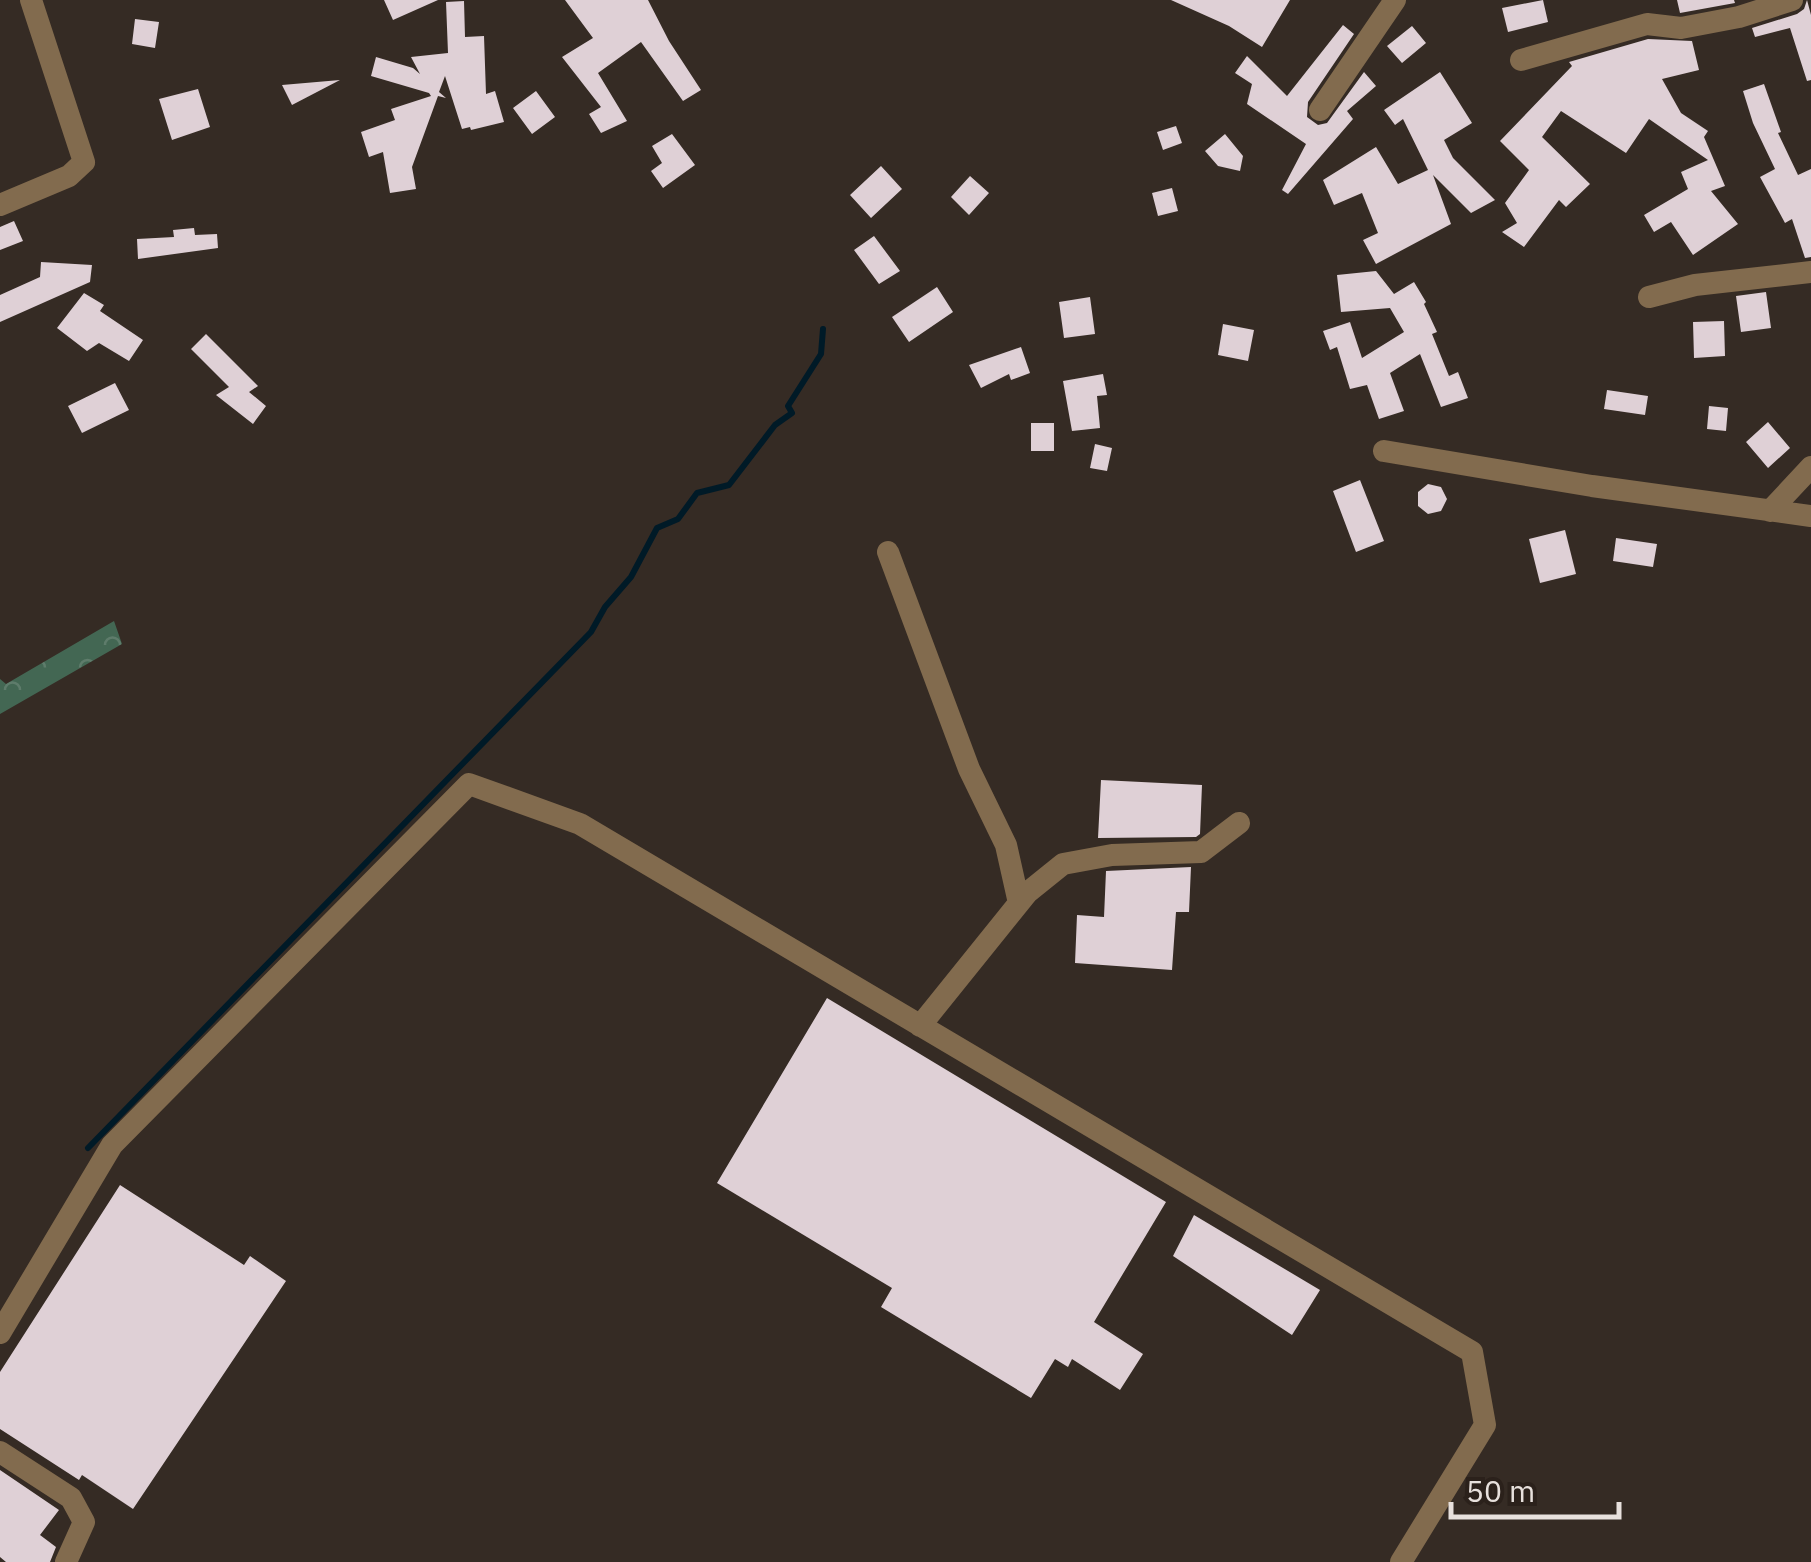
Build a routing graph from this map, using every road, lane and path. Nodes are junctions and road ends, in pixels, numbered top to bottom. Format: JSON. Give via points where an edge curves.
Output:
{"nodes":[{"id":1,"x":31,"y":0,"type":"edge"},
{"id":2,"x":1394,"y":0,"type":"edge"},
{"id":3,"x":1792,"y":0,"type":"edge"},
{"id":4,"x":1520,"y":60,"type":"dead end"},
{"id":5,"x":1320,"y":110,"type":"dead end"},
{"id":6,"x":0,"y":205,"type":"edge"},
{"id":7,"x":1811,"y":272,"type":"edge"},
{"id":8,"x":1649,"y":297,"type":"dead end"},
{"id":9,"x":1384,"y":451,"type":"dead end"},
{"id":10,"x":1811,"y":468,"type":"edge"},
{"id":11,"x":1770,"y":511,"type":"junction"},
{"id":12,"x":1811,"y":516,"type":"edge"},
{"id":13,"x":888,"y":552,"type":"dead end"},
{"id":14,"x":1239,"y":823,"type":"dead end"},
{"id":15,"x":1019,"y":903,"type":"junction"},
{"id":16,"x":920,"y":1026,"type":"junction"},
{"id":17,"x":0,"y":1334,"type":"edge"},
{"id":18,"x":0,"y":1452,"type":"edge"},
{"id":19,"x":66,"y":1562,"type":"edge"},
{"id":20,"x":1401,"y":1562,"type":"edge"}],
"edges":[{"from":1,"to":6,"type":"street","via":[[84,162],[69,176]]},
{"from":2,"to":5,"type":"street"},
{"from":3,"to":4,"type":"street","via":[[1681,28],[1647,24]]},
{"from":7,"to":8,"type":"street"},
{"from":9,"to":11,"type":"street"},
{"from":10,"to":11,"type":"street"},
{"from":11,"to":12,"type":"street"},
{"from":13,"to":15,"type":"street","via":[[969,769],[1006,845]]},
{"from":14,"to":15,"type":"street","via":[[1201,852],[1063,864]]},
{"from":15,"to":16,"type":"street"},
{"from":16,"to":17,"type":"street","via":[[580,824],[469,784],[112,1145]]},
{"from":16,"to":20,"type":"street","via":[[1472,1352],[1485,1425]]},
{"from":18,"to":19,"type":"street","via":[[71,1498],[84,1522]]}]}
